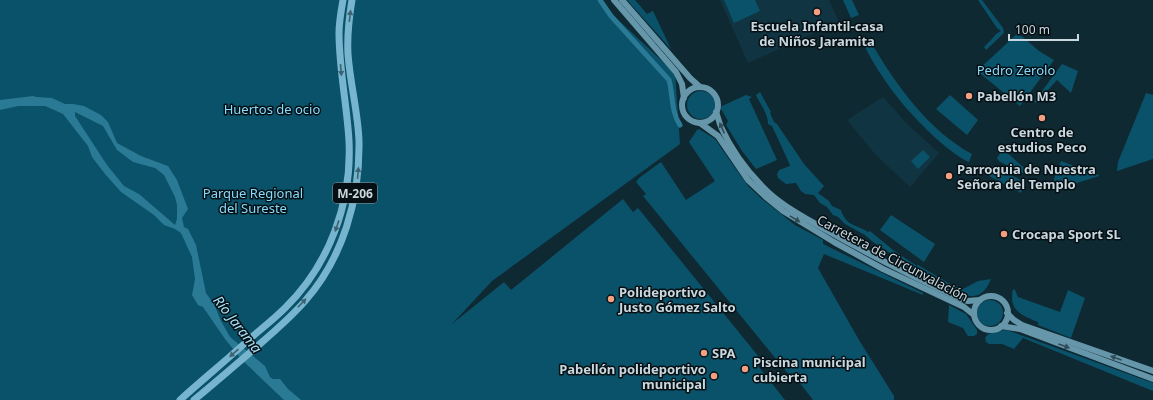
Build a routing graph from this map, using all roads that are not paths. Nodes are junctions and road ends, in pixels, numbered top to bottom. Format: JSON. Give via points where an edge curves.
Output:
{"nodes":[{"id":1,"x":343,"y":0,"type":"edge"},
{"id":2,"x":352,"y":0,"type":"edge"},
{"id":3,"x":614,"y":0,"type":"edge"},
{"id":4,"x":622,"y":0,"type":"edge"},
{"id":5,"x":700,"y":87,"type":"junction"},
{"id":6,"x":684,"y":98,"type":"junction"},
{"id":7,"x":716,"y":112,"type":"junction"},
{"id":8,"x":700,"y":123,"type":"junction"},
{"id":9,"x":980,"y":300,"type":"junction"},
{"id":10,"x":1007,"y":313,"type":"junction"},
{"id":11,"x":974,"y":314,"type":"junction"},
{"id":12,"x":1001,"y":326,"type":"junction"},
{"id":13,"x":1153,"y":371,"type":"edge"},
{"id":14,"x":1153,"y":379,"type":"edge"},
{"id":15,"x":180,"y":400,"type":"edge"},
{"id":16,"x":194,"y":400,"type":"edge"}],
"edges":[{"from":1,"to":15,"type":"main road","number":"M-206","one_way":true,"via":[[339,39],[349,160],[348,181],[334,236],[310,279],[284,309]]},
{"from":16,"to":2,"type":"main road","number":"M-206","one_way":true,"via":[[304,302],[318,284],[340,245],[350,216],[359,160],[359,140],[348,53]]},
{"from":3,"to":6,"type":"main road","via":[[676,72],[682,84]]},
{"from":4,"to":5,"type":"main road"},
{"from":5,"to":6,"type":"main road","via":[[690,90]]},
{"from":5,"to":7,"type":"main road","via":[[708,89],[716,96]]},
{"from":6,"to":8,"type":"main road","via":[[682,105],[686,116]]},
{"from":7,"to":8,"type":"main road","via":[[711,119]]},
{"from":9,"to":7,"type":"main road","name":"Carretera de Circunvalación","one_way":true,"via":[[962,299],[912,276],[803,217],[774,197],[739,158]]},
{"from":8,"to":11,"type":"main road","name":"Carretera de Circunvalación","one_way":true,"via":[[718,136],[748,180],[783,211],[884,269]]},
{"from":9,"to":10,"type":"main road","via":[[996,297],[1005,304]]},
{"from":9,"to":11,"type":"main road"},
{"from":10,"to":12,"type":"main road"},
{"from":13,"to":10,"type":"main road","one_way":true,"via":[[1022,325]]},
{"from":11,"to":12,"type":"main road","via":[[979,325],[986,329]]},
{"from":12,"to":14,"type":"main road","one_way":true,"via":[[1020,330]]}]}
